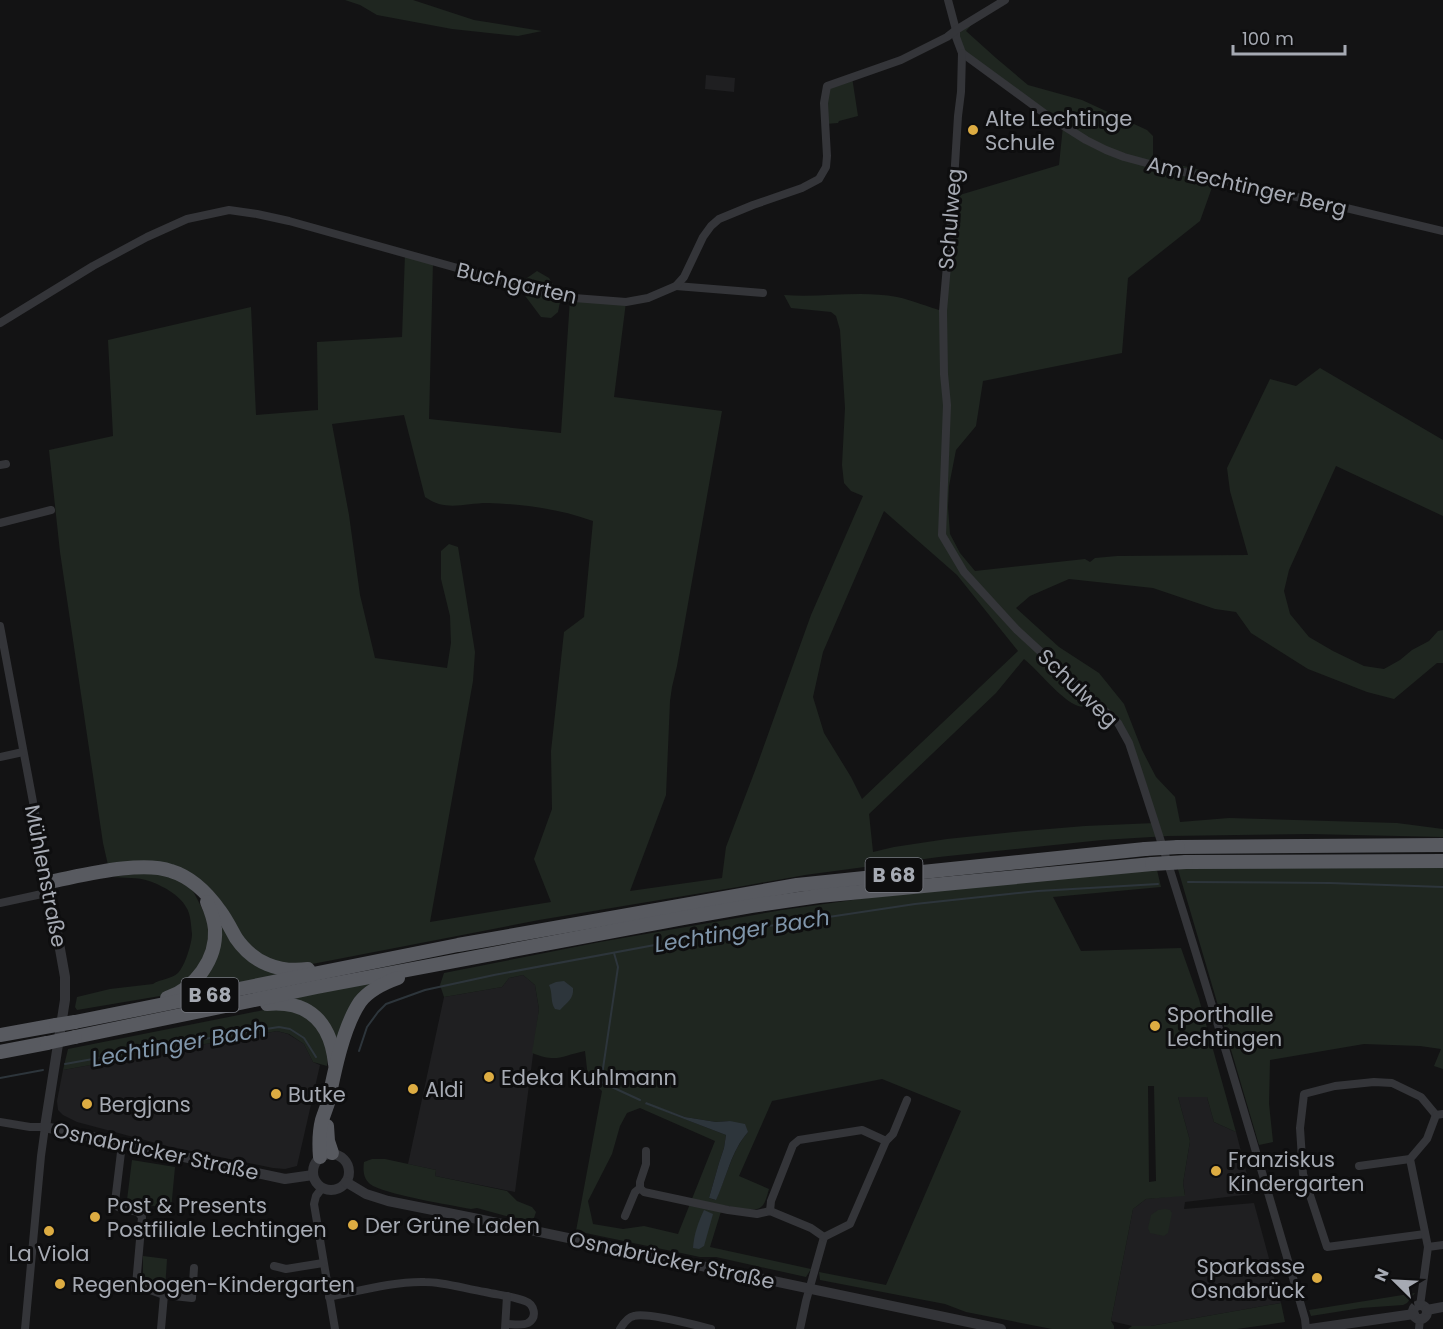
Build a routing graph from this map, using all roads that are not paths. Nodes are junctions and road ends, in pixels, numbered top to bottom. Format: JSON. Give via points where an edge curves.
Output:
{"nodes":[{"id":1,"x":948,"y":0,"type":"edge"},
{"id":2,"x":1005,"y":0,"type":"edge"},
{"id":3,"x":956,"y":30,"type":"junction"},
{"id":4,"x":962,"y":53,"type":"junction"},
{"id":5,"x":1443,"y":231,"type":"edge"},
{"id":6,"x":676,"y":286,"type":"junction"},
{"id":7,"x":763,"y":293,"type":"dead end"},
{"id":8,"x":0,"y":323,"type":"edge"},
{"id":9,"x":51,"y":510,"type":"dead end"},
{"id":10,"x":0,"y":523,"type":"edge"},
{"id":11,"x":0,"y":626,"type":"edge"},
{"id":12,"x":23,"y":752,"type":"junction"},
{"id":13,"x":0,"y":757,"type":"edge"},
{"id":14,"x":1443,"y":845,"type":"edge"},
{"id":15,"x":1443,"y":861,"type":"edge"},
{"id":16,"x":50,"y":887,"type":"junction"},
{"id":17,"x":205,"y":894,"type":"junction"},
{"id":18,"x":0,"y":903,"type":"edge"},
{"id":19,"x":451,"y":962,"type":"junction"},
{"id":20,"x":342,"y":969,"type":"junction"},
{"id":21,"x":245,"y":1002,"type":"junction"},
{"id":22,"x":77,"y":1021,"type":"junction"},
{"id":23,"x":0,"y":1035,"type":"edge"},
{"id":24,"x":0,"y":1052,"type":"edge"},
{"id":25,"x":335,"y":1067,"type":"junction"},
{"id":26,"x":907,"y":1100,"type":"dead end"},
{"id":27,"x":1440,"y":1115,"type":"edge"},
{"id":28,"x":0,"y":1122,"type":"edge"},
{"id":29,"x":45,"y":1127,"type":"junction"},
{"id":30,"x":886,"y":1141,"type":"junction"},
{"id":31,"x":122,"y":1144,"type":"junction"},
{"id":32,"x":646,"y":1151,"type":"dead end"},
{"id":33,"x":326,"y":1155,"type":"junction"},
{"id":34,"x":1410,"y":1159,"type":"junction"},
{"id":35,"x":1359,"y":1166,"type":"dead end"},
{"id":36,"x":313,"y":1176,"type":"junction"},
{"id":37,"x":346,"y":1182,"type":"junction"},
{"id":38,"x":322,"y":1188,"type":"junction"},
{"id":39,"x":640,"y":1188,"type":"junction"},
{"id":40,"x":770,"y":1211,"type":"junction"},
{"id":41,"x":625,"y":1216,"type":"dead end"},
{"id":42,"x":1425,"y":1234,"type":"junction"},
{"id":43,"x":824,"y":1237,"type":"junction"},
{"id":44,"x":1443,"y":1245,"type":"edge"},
{"id":45,"x":1428,"y":1247,"type":"junction"},
{"id":46,"x":323,"y":1263,"type":"junction"},
{"id":47,"x":274,"y":1266,"type":"dead end"},
{"id":48,"x":194,"y":1268,"type":"dead end"},
{"id":49,"x":136,"y":1285,"type":"junction"},
{"id":50,"x":112,"y":1287,"type":"dead end"},
{"id":51,"x":810,"y":1289,"type":"junction"},
{"id":52,"x":164,"y":1295,"type":"junction"},
{"id":53,"x":507,"y":1296,"type":"junction"},
{"id":54,"x":329,"y":1297,"type":"junction"},
{"id":55,"x":1443,"y":1307,"type":"edge"},
{"id":56,"x":1420,"y":1315,"type":"edge"},
{"id":57,"x":506,"y":1326,"type":"edge"},
{"id":58,"x":26,"y":1329,"type":"edge"},
{"id":59,"x":161,"y":1329,"type":"edge"},
{"id":60,"x":335,"y":1329,"type":"edge"},
{"id":61,"x":620,"y":1329,"type":"edge"},
{"id":62,"x":711,"y":1329,"type":"edge"},
{"id":63,"x":800,"y":1329,"type":"edge"},
{"id":64,"x":1001,"y":1329,"type":"edge"},
{"id":65,"x":1308,"y":1329,"type":"edge"}],
"edges":[{"from":1,"to":3,"type":"street"},
{"from":2,"to":3,"type":"street"},
{"from":3,"to":4,"type":"street"},
{"from":3,"to":6,"type":"street","via":[[901,60],[827,86],[827,156],[819,179],[719,219],[703,237]]},
{"from":4,"to":5,"type":"street","name":"Am Lechtinger Berg","via":[[1047,116],[1115,153]]},
{"from":4,"to":65,"type":"street","name":"Schulweg","via":[[962,92],[942,311],[947,405],[942,535],[964,572],[1017,630],[1118,723],[1129,742],[1195,945]]},
{"from":6,"to":7,"type":"street"},
{"from":6,"to":8,"type":"street","name":"Buchgarten","via":[[626,302],[561,297],[289,221],[229,210],[187,219],[147,237]]},
{"from":9,"to":10,"type":"street"},
{"from":11,"to":12,"type":"street","name":"Mühlenstraße"},
{"from":12,"to":13,"type":"street"},
{"from":12,"to":16,"type":"street","name":"Mühlenstraße"},
{"from":14,"to":20,"type":"highway","number":"B 68","bridge":true,"via":[[1145,849],[796,885]]},
{"from":15,"to":19,"type":"highway","number":"B 68","bridge":true,"via":[[1186,862],[819,896]]},
{"from":16,"to":17,"type":"highway","via":[[116,870],[159,868],[182,875]]},
{"from":16,"to":18,"type":"street"},
{"from":16,"to":29,"type":"street","name":"Mühlenstraße","via":[[65,977],[65,1000]]},
{"from":17,"to":20,"type":"highway","via":[[246,950],[265,964],[298,970],[330,966]]},
{"from":17,"to":22,"type":"highway","via":[[213,916],[214,946],[192,983],[174,995],[83,1016]]},
{"from":19,"to":21,"type":"highway","number":"B 68"},
{"from":19,"to":25,"type":"highway","via":[[444,968],[386,982],[362,1000],[353,1014]]},
{"from":20,"to":22,"type":"highway","number":"B 68"},
{"from":21,"to":24,"type":"highway","number":"B 68","bridge":true},
{"from":21,"to":25,"type":"highway","via":[[257,1006],[284,1003],[318,1018],[330,1038]]},
{"from":22,"to":23,"type":"highway","number":"B 68","bridge":true},
{"from":25,"to":33,"type":"highway","via":[[326,1109]]},
{"from":26,"to":30,"type":"street","via":[[893,1134]]},
{"from":27,"to":34,"type":"street"},
{"from":27,"to":42,"type":"street","via":[[1421,1097],[1392,1083],[1335,1086],[1304,1094],[1300,1128],[1303,1174],[1327,1247]]},
{"from":28,"to":29,"type":"street","name":"Osnabrücker Straße"},
{"from":29,"to":31,"type":"street","name":"Osnabrücker Straße"},
{"from":29,"to":58,"type":"street"},
{"from":30,"to":40,"type":"street","via":[[862,1130],[799,1140]]},
{"from":30,"to":43,"type":"street","via":[[850,1224]]},
{"from":31,"to":36,"type":"street","name":"Osnabrücker Straße","via":[[285,1179]]},
{"from":31,"to":49,"type":"street","via":[[115,1202],[118,1207],[142,1216]]},
{"from":32,"to":39,"type":"street"},
{"from":33,"to":36,"type":"street","via":[[314,1165]]},
{"from":33,"to":37,"type":"street","via":[[340,1156],[346,1161],[350,1172]]},
{"from":34,"to":35,"type":"street"},
{"from":34,"to":42,"type":"street"},
{"from":36,"to":38,"type":"street"},
{"from":37,"to":38,"type":"street","via":[[332,1190]]},
{"from":37,"to":51,"type":"street","name":"Osnabrücker Straße","via":[[388,1202]]},
{"from":38,"to":46,"type":"street","via":[[314,1204]]},
{"from":39,"to":40,"type":"street","via":[[728,1210],[757,1214]]},
{"from":39,"to":41,"type":"street","via":[[634,1192]]},
{"from":40,"to":43,"type":"street"},
{"from":42,"to":45,"type":"street"},
{"from":43,"to":51,"type":"street"},
{"from":44,"to":45,"type":"street"},
{"from":45,"to":56,"type":"street"},
{"from":46,"to":47,"type":"street","via":[[286,1269]]},
{"from":46,"to":54,"type":"street"},
{"from":48,"to":52,"type":"street","via":[[192,1298]]},
{"from":49,"to":50,"type":"street"},
{"from":49,"to":52,"type":"street"},
{"from":51,"to":63,"type":"street"},
{"from":51,"to":64,"type":"street","name":"Osnabrücker Straße"},
{"from":52,"to":59,"type":"street"},
{"from":53,"to":54,"type":"street","via":[[428,1282]]},
{"from":53,"to":57,"type":"street"},
{"from":53,"to":57,"type":"street","via":[[530,1303],[534,1313],[528,1323]]},
{"from":54,"to":60,"type":"street"},
{"from":55,"to":56,"type":"street"},
{"from":56,"to":65,"type":"street"},
{"from":61,"to":62,"type":"street","via":[[632,1316],[645,1314]]}]}
